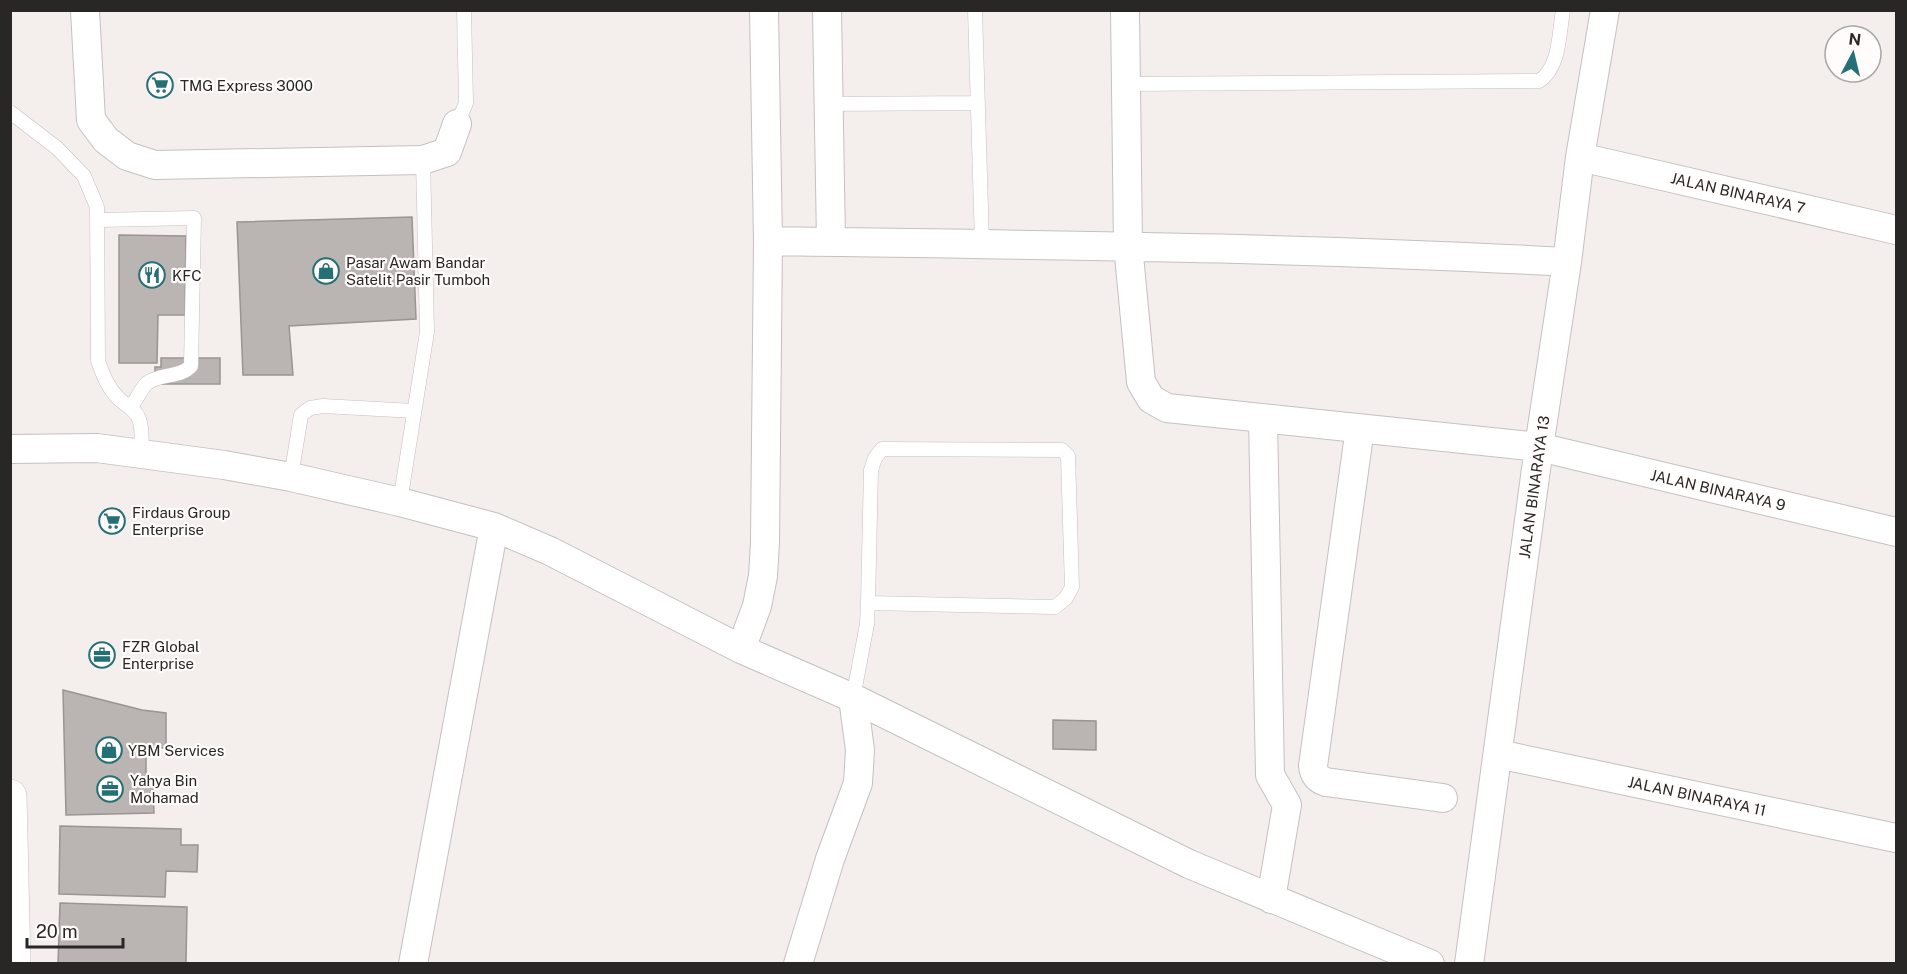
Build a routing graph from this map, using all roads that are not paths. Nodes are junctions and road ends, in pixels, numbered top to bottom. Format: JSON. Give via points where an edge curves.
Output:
{"nodes":[{"id":1,"x":85,"y":10,"type":"edge"},
{"id":2,"x":464,"y":10,"type":"edge"},
{"id":3,"x":764,"y":10,"type":"edge"},
{"id":4,"x":827,"y":10,"type":"edge"},
{"id":5,"x":975,"y":10,"type":"edge"},
{"id":6,"x":1125,"y":10,"type":"edge"},
{"id":7,"x":1563,"y":10,"type":"edge"},
{"id":8,"x":1605,"y":10,"type":"edge"},
{"id":9,"x":1126,"y":84,"type":"junction"},
{"id":10,"x":978,"y":103,"type":"junction"},
{"id":11,"x":828,"y":104,"type":"junction"},
{"id":12,"x":10,"y":112,"type":"edge"},
{"id":13,"x":457,"y":124,"type":"joint"},
{"id":14,"x":1580,"y":157,"type":"junction"},
{"id":15,"x":423,"y":160,"type":"junction"},
{"id":16,"x":98,"y":220,"type":"junction"},
{"id":17,"x":1896,"y":230,"type":"edge"},
{"id":18,"x":768,"y":241,"type":"junction"},
{"id":19,"x":831,"y":242,"type":"junction"},
{"id":20,"x":982,"y":243,"type":"junction"},
{"id":21,"x":1128,"y":246,"type":"junction"},
{"id":22,"x":1567,"y":262,"type":"junction"},
{"id":23,"x":131,"y":407,"type":"junction"},
{"id":24,"x":414,"y":411,"type":"junction"},
{"id":25,"x":1263,"y":418,"type":"junction"},
{"id":26,"x":1360,"y":428,"type":"junction"},
{"id":27,"x":1539,"y":447,"type":"junction"},
{"id":28,"x":10,"y":449,"type":"edge"},
{"id":29,"x":142,"y":453,"type":"junction"},
{"id":30,"x":291,"y":477,"type":"junction"},
{"id":31,"x":400,"y":502,"type":"junction"},
{"id":32,"x":494,"y":527,"type":"junction"},
{"id":33,"x":1896,"y":532,"type":"edge"},
{"id":34,"x":868,"y":603,"type":"junction"},
{"id":35,"x":741,"y":649,"type":"junction"},
{"id":36,"x":853,"y":698,"type":"junction"},
{"id":37,"x":1497,"y":754,"type":"junction"},
{"id":38,"x":1314,"y":773,"type":"junction"},
{"id":39,"x":10,"y":796,"type":"edge"},
{"id":40,"x":1443,"y":798,"type":"dead end"},
{"id":41,"x":1287,"y":805,"type":"junction"},
{"id":42,"x":1896,"y":838,"type":"edge"},
{"id":43,"x":1271,"y":899,"type":"junction"},
{"id":44,"x":14,"y":963,"type":"edge"},
{"id":45,"x":413,"y":963,"type":"edge"},
{"id":46,"x":798,"y":963,"type":"edge"},
{"id":47,"x":1430,"y":963,"type":"edge"},
{"id":48,"x":1469,"y":963,"type":"edge"}],
"edges":[{"from":1,"to":15,"type":"street","via":[[91,120],[106,140],[126,156],[155,165]]},
{"from":2,"to":13,"type":"lane","via":[[466,103]]},
{"from":3,"to":18,"type":"street"},
{"from":4,"to":11,"type":"street"},
{"from":5,"to":10,"type":"lane"},
{"from":6,"to":9,"type":"street","name":"JALAN BINARAYA 9"},
{"from":7,"to":9,"type":"lane","via":[[1554,62],[1539,81]]},
{"from":8,"to":14,"type":"street","name":"JALAN BINARAYA 13"},
{"from":9,"to":21,"type":"street","name":"JALAN BINARAYA 9"},
{"from":10,"to":11,"type":"lane"},
{"from":10,"to":20,"type":"lane"},
{"from":11,"to":19,"type":"street"},
{"from":12,"to":16,"type":"lane","via":[[57,147],[84,176]]},
{"from":13,"to":15,"type":"street","via":[[447,152]]},
{"from":14,"to":17,"type":"street","name":"JALAN BINARAYA 7"},
{"from":14,"to":22,"type":"street","name":"JALAN BINARAYA 13"},
{"from":15,"to":24,"type":"lane","via":[[427,332]]},
{"from":16,"to":23,"type":"lane","via":[[98,361],[111,390]]},
{"from":16,"to":23,"type":"lane","via":[[194,218],[191,366],[146,384]]},
{"from":18,"to":19,"type":"street"},
{"from":18,"to":35,"type":"street","via":[[763,576]]},
{"from":19,"to":20,"type":"street"},
{"from":20,"to":21,"type":"street"},
{"from":21,"to":22,"type":"street"},
{"from":21,"to":25,"type":"street","name":"JALAN BINARAYA 9","via":[[1141,382],[1151,399],[1167,408]]},
{"from":22,"to":27,"type":"street","name":"JALAN BINARAYA 13"},
{"from":23,"to":29,"type":"lane","via":[[140,420]]},
{"from":24,"to":30,"type":"lane","via":[[310,408],[301,414]]},
{"from":24,"to":31,"type":"lane"},
{"from":25,"to":26,"type":"street","name":"JALAN BINARAYA 9"},
{"from":25,"to":41,"type":"street","via":[[1270,775]]},
{"from":26,"to":27,"type":"street","name":"JALAN BINARAYA 9"},
{"from":26,"to":38,"type":"street"},
{"from":27,"to":33,"type":"street","name":"JALAN BINARAYA 9"},
{"from":27,"to":37,"type":"street","name":"JALAN BINARAYA 13"},
{"from":28,"to":29,"type":"street","via":[[97,448]]},
{"from":29,"to":30,"type":"street"},
{"from":30,"to":31,"type":"street"},
{"from":31,"to":32,"type":"street"},
{"from":32,"to":35,"type":"street","via":[[550,551]]},
{"from":32,"to":45,"type":"street"},
{"from":34,"to":34,"type":"lane","via":[[872,470],[882,449],[1062,450],[1068,456],[1072,587],[1055,607]]},
{"from":34,"to":36,"type":"lane"},
{"from":35,"to":36,"type":"street"},
{"from":36,"to":43,"type":"street","via":[[1189,864]]},
{"from":36,"to":46,"type":"street","via":[[860,750],[858,783]]},
{"from":37,"to":42,"type":"street","name":"JALAN BINARAYA 11"},
{"from":37,"to":48,"type":"street","name":"JALAN BINARAYA 13"},
{"from":38,"to":40,"type":"street","via":[[1326,782]]},
{"from":38,"to":41,"type":"street"},
{"from":39,"to":44,"type":"highway"},
{"from":41,"to":43,"type":"street"},
{"from":43,"to":47,"type":"street"}]}
